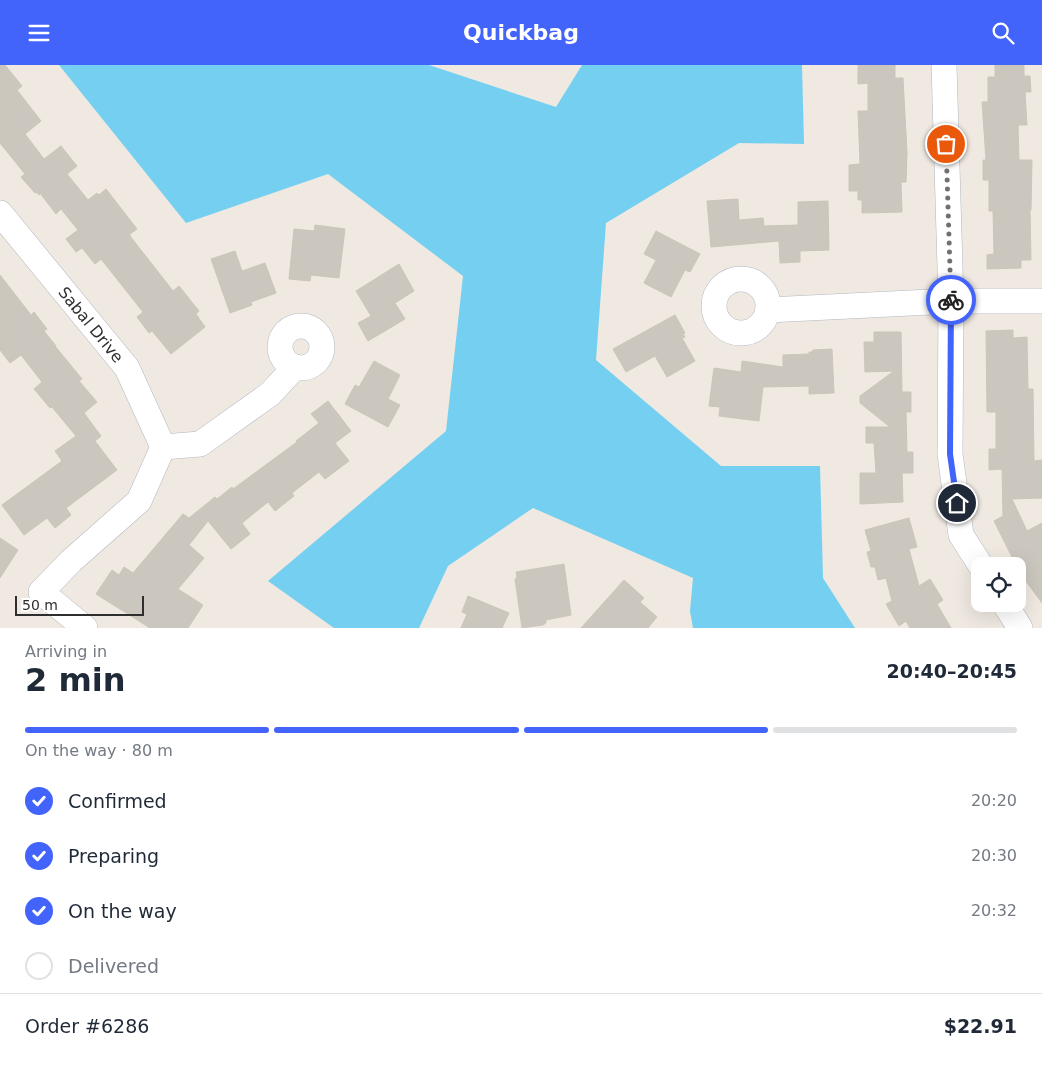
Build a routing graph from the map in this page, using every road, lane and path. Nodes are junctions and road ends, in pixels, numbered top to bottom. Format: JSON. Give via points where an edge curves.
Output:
{"nodes":[{"id":1,"x":944,"y":65,"type":"edge"},
{"id":2,"x":0,"y":213,"type":"edge"},
{"id":3,"x":951,"y":301,"type":"junction"},
{"id":4,"x":1042,"y":301,"type":"edge"},
{"id":5,"x":768,"y":310,"type":"dead end"},
{"id":6,"x":295,"y":367,"type":"dead end"},
{"id":7,"x":163,"y":447,"type":"junction"},
{"id":8,"x":975,"y":557,"type":"edge"},
{"id":9,"x":1010,"y":612,"type":"edge"},
{"id":10,"x":85,"y":628,"type":"edge"},
{"id":11,"x":1020,"y":628,"type":"edge"}],
"edges":[{"from":1,"to":3,"type":"street"},
{"from":2,"to":7,"type":"street","name":"Sabal Drive","via":[[127,368]]},
{"from":3,"to":4,"type":"street"},
{"from":3,"to":5,"type":"street"},
{"from":3,"to":8,"type":"street","via":[[950,454],[961,535]]},
{"from":6,"to":7,"type":"street","via":[[270,393],[200,444]]},
{"from":7,"to":10,"type":"street","via":[[139,501],[41,592]]},
{"from":9,"to":11,"type":"street"}]}
